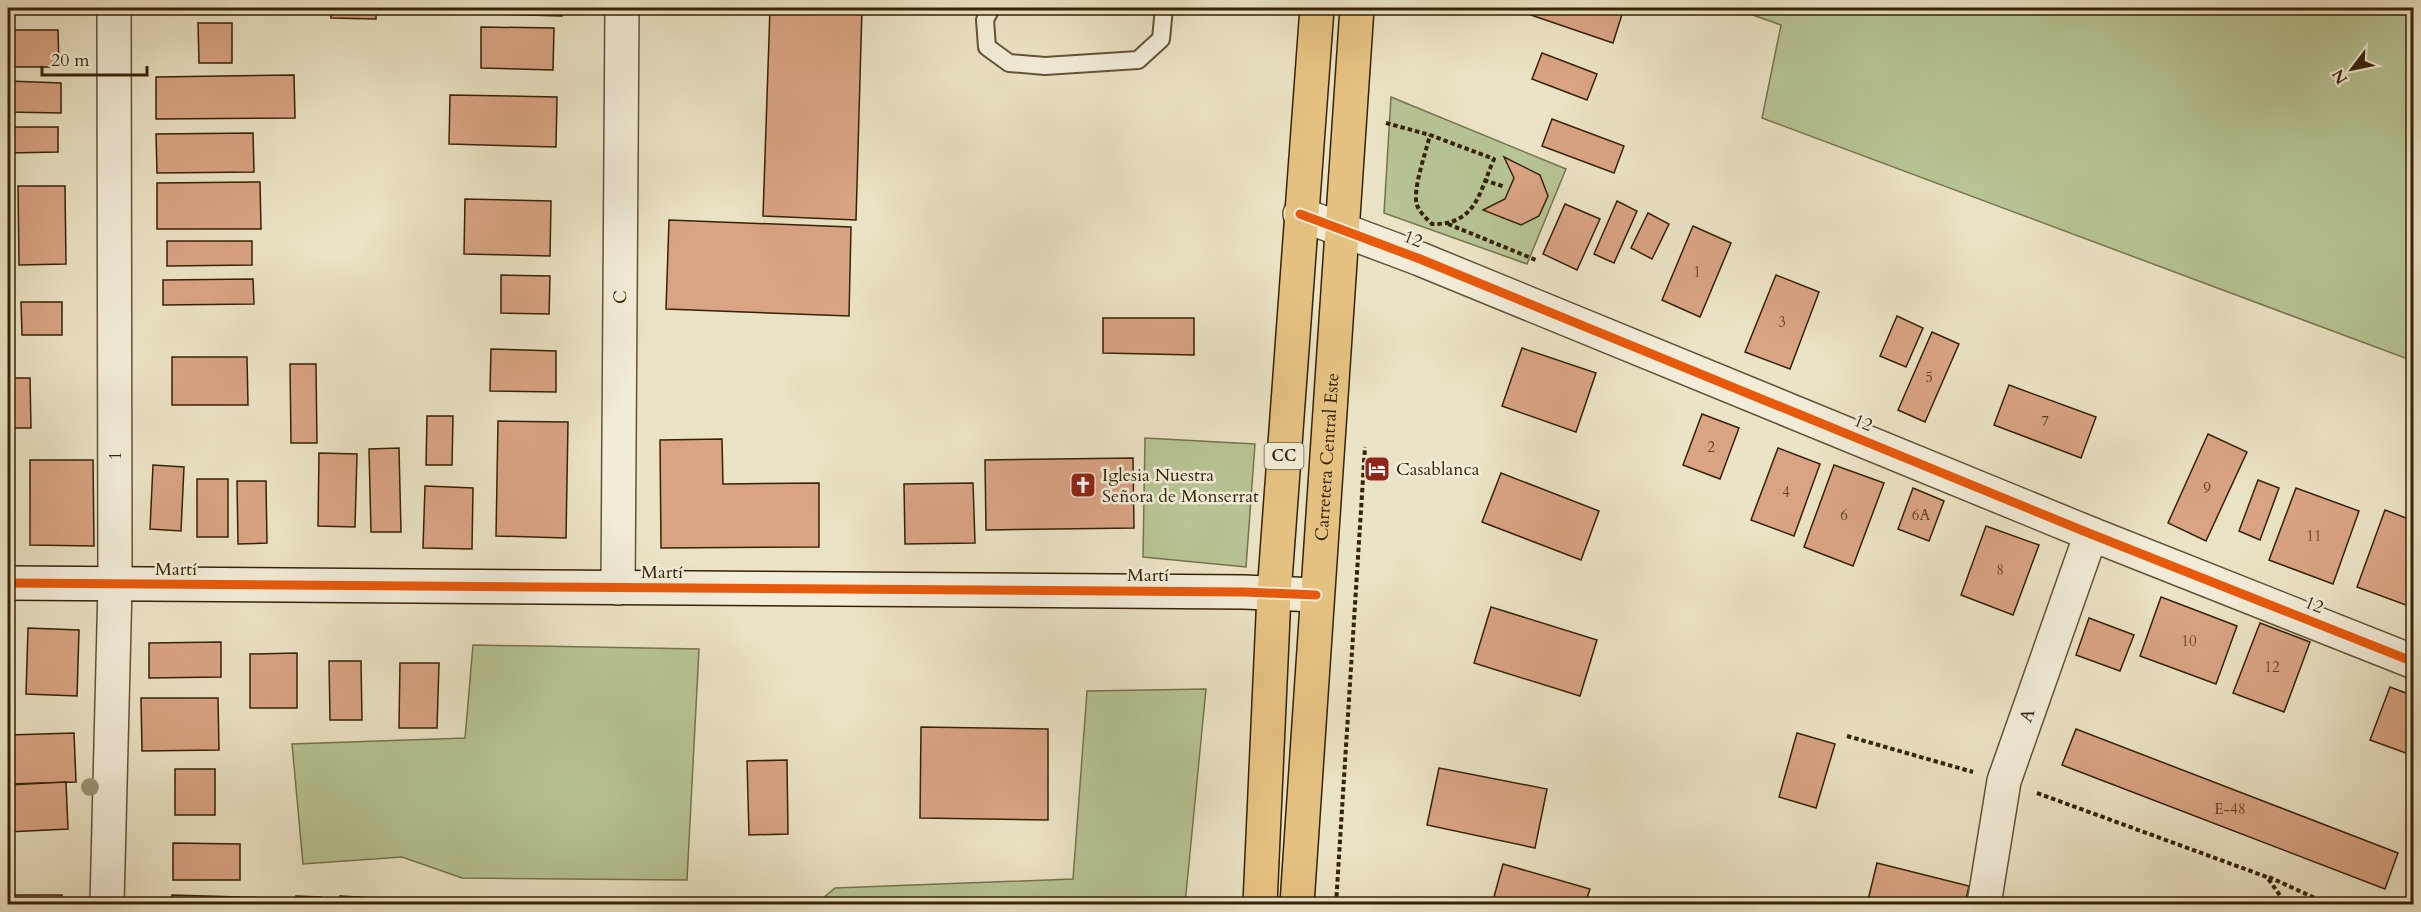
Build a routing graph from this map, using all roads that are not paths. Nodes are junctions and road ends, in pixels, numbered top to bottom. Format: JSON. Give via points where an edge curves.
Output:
{"nodes":[{"id":1,"x":114,"y":8,"type":"edge"},
{"id":2,"x":622,"y":8,"type":"edge"},
{"id":3,"x":991,"y":8,"type":"edge"},
{"id":4,"x":1164,"y":8,"type":"edge"},
{"id":5,"x":1317,"y":8,"type":"edge"},
{"id":6,"x":1357,"y":8,"type":"edge"},
{"id":7,"x":1300,"y":214,"type":"junction"},
{"id":8,"x":1341,"y":228,"type":"junction"},
{"id":9,"x":2091,"y":534,"type":"junction"},
{"id":10,"x":8,"y":583,"type":"edge"},
{"id":11,"x":115,"y":585,"type":"junction"},
{"id":12,"x":618,"y":588,"type":"junction"},
{"id":13,"x":1274,"y":593,"type":"junction"},
{"id":14,"x":1316,"y":595,"type":"junction"},
{"id":15,"x":2414,"y":662,"type":"edge"},
{"id":16,"x":107,"y":904,"type":"edge"},
{"id":17,"x":1260,"y":904,"type":"edge"},
{"id":18,"x":1297,"y":904,"type":"edge"},
{"id":19,"x":1984,"y":904,"type":"edge"}],
"edges":[{"from":1,"to":11,"type":"street","name":"1"},
{"from":2,"to":12,"type":"street","name":"C"},
{"from":3,"to":4,"type":"lane","via":[[984,20],[987,47],[1009,63],[1045,66],[1138,60],[1161,39]]},
{"from":5,"to":7,"type":"main road","number":"CC"},
{"from":6,"to":8,"type":"main road","name":"Carretera Central Este","number":"CC"},
{"from":7,"to":8,"type":"street","name":"12"},
{"from":7,"to":13,"type":"main road","number":"CC"},
{"from":8,"to":9,"type":"street","name":"12"},
{"from":8,"to":14,"type":"main road","name":"Carretera Central Este","number":"CC"},
{"from":9,"to":15,"type":"street","name":"12"},
{"from":9,"to":19,"type":"street","name":"A","via":[[2004,781]]},
{"from":10,"to":11,"type":"street","name":"Martí"},
{"from":11,"to":12,"type":"street","name":"Martí"},
{"from":11,"to":16,"type":"street","name":"1"},
{"from":12,"to":13,"type":"street","name":"Martí"},
{"from":13,"to":14,"type":"street","name":"Martí"},
{"from":13,"to":17,"type":"main road","number":"CC"},
{"from":14,"to":18,"type":"main road","name":"Carretera Central Este","number":"CC"}]}
